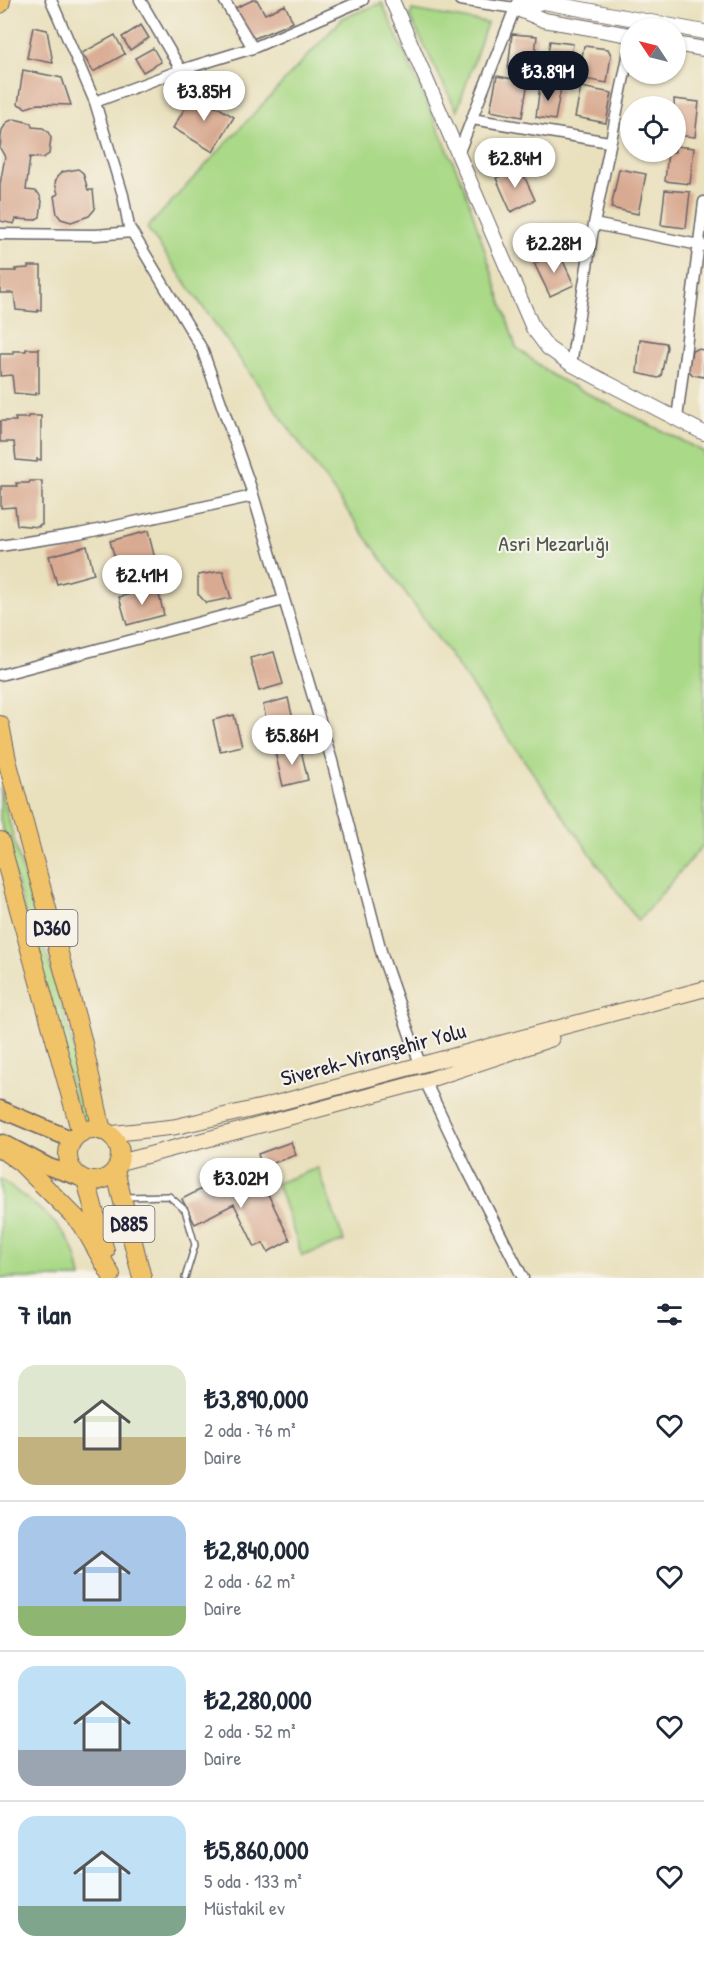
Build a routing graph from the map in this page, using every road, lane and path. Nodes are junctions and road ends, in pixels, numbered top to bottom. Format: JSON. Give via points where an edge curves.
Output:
{"nodes":[{"id":1,"x":51,"y":0,"type":"edge"},
{"id":2,"x":140,"y":0,"type":"edge"},
{"id":3,"x":224,"y":0,"type":"edge"},
{"id":4,"x":363,"y":0,"type":"edge"},
{"id":5,"x":392,"y":0,"type":"edge"},
{"id":6,"x":460,"y":0,"type":"edge"},
{"id":7,"x":517,"y":4,"type":"edge"},
{"id":8,"x":704,"y":32,"type":"edge"},
{"id":9,"x":620,"y":33,"type":"edge"},
{"id":10,"x":686,"y":46,"type":"edge"},
{"id":11,"x":253,"y":48,"type":"junction"},
{"id":12,"x":704,"y":49,"type":"edge"},
{"id":13,"x":181,"y":70,"type":"junction"},
{"id":14,"x":622,"y":84,"type":"edge"},
{"id":15,"x":95,"y":102,"type":"junction"},
{"id":16,"x":472,"y":119,"type":"junction"},
{"id":17,"x":609,"y":142,"type":"junction"},
{"id":18,"x":459,"y":152,"type":"junction"},
{"id":19,"x":704,"y":202,"type":"edge"},
{"id":20,"x":594,"y":224,"type":"junction"},
{"id":21,"x":132,"y":232,"type":"junction"},
{"id":22,"x":0,"y":234,"type":"edge"},
{"id":23,"x":701,"y":245,"type":"edge"},
{"id":24,"x":571,"y":364,"type":"junction"},
{"id":25,"x":677,"y":419,"type":"junction"},
{"id":26,"x":704,"y":434,"type":"edge"},
{"id":27,"x":253,"y":496,"type":"junction"},
{"id":28,"x":0,"y":546,"type":"edge"},
{"id":29,"x":284,"y":600,"type":"junction"},
{"id":30,"x":0,"y":675,"type":"edge"},
{"id":31,"x":0,"y":725,"type":"edge"},
{"id":32,"x":0,"y":841,"type":"edge"},
{"id":33,"x":704,"y":989,"type":"edge"},
{"id":34,"x":647,"y":1005,"type":"junction"},
{"id":35,"x":420,"y":1064,"type":"junction"},
{"id":36,"x":425,"y":1081,"type":"junction"},
{"id":37,"x":0,"y":1109,"type":"edge"},
{"id":38,"x":105,"y":1132,"type":"junction"},
{"id":39,"x":77,"y":1136,"type":"junction"},
{"id":40,"x":0,"y":1141,"type":"edge"},
{"id":41,"x":0,"y":1148,"type":"edge"},
{"id":42,"x":117,"y":1166,"type":"junction"},
{"id":43,"x":83,"y":1178,"type":"junction"},
{"id":44,"x":123,"y":1197,"type":"junction"},
{"id":45,"x":111,"y":1277,"type":"edge"},
{"id":46,"x":142,"y":1278,"type":"edge"},
{"id":47,"x":185,"y":1278,"type":"edge"},
{"id":48,"x":523,"y":1278,"type":"edge"}],
"edges":[{"from":1,"to":15,"type":"street"},
{"from":2,"to":13,"type":"street"},
{"from":3,"to":11,"type":"street"},
{"from":4,"to":11,"type":"street"},
{"from":5,"to":18,"type":"street"},
{"from":6,"to":7,"type":"street"},
{"from":7,"to":8,"type":"street","via":[[544,2]]},
{"from":7,"to":9,"type":"street","via":[[544,20]]},
{"from":7,"to":16,"type":"street"},
{"from":10,"to":12,"type":"street"},
{"from":11,"to":13,"type":"street"},
{"from":13,"to":15,"type":"street"},
{"from":14,"to":17,"type":"street"},
{"from":15,"to":21,"type":"street"},
{"from":16,"to":17,"type":"street"},
{"from":16,"to":18,"type":"street"},
{"from":17,"to":20,"type":"street"},
{"from":18,"to":24,"type":"street","via":[[533,328],[548,348]]},
{"from":19,"to":23,"type":"street"},
{"from":20,"to":23,"type":"street"},
{"from":20,"to":24,"type":"street"},
{"from":21,"to":22,"type":"street"},
{"from":21,"to":27,"type":"street","via":[[202,349]]},
{"from":23,"to":25,"type":"street"},
{"from":24,"to":25,"type":"street"},
{"from":25,"to":26,"type":"street"},
{"from":27,"to":28,"type":"street","via":[[79,534]]},
{"from":27,"to":29,"type":"street"},
{"from":29,"to":30,"type":"street"},
{"from":29,"to":35,"type":"street","via":[[332,761],[382,955]]},
{"from":31,"to":38,"type":"highway","number":"D360"},
{"from":32,"to":39,"type":"highway","number":"D360"},
{"from":33,"to":34,"type":"main road","name":"Siverek-Viranşehir Yolu"},
{"from":34,"to":35,"type":"main road","name":"Siverek-Viranşehir Yolu"},
{"from":34,"to":36,"type":"main road","name":"Siverek-Viranşehir Yolu"},
{"from":35,"to":38,"type":"main road","name":"Siverek-Viranşehir Yolu","via":[[174,1127]]},
{"from":36,"to":42,"type":"main road","name":"Siverek-Viranşehir Yolu"},
{"from":36,"to":48,"type":"street"},
{"from":37,"to":39,"type":"main road"},
{"from":38,"to":39,"type":"highway","via":[[92,1130]]},
{"from":38,"to":42,"type":"highway","via":[[118,1147]]},
{"from":39,"to":43,"type":"highway","via":[[68,1155],[73,1171]]},
{"from":40,"to":43,"type":"main road","via":[[49,1167]]},
{"from":41,"to":45,"type":"highway","via":[[20,1162],[82,1224]]},
{"from":42,"to":43,"type":"highway","via":[[102,1180]]},
{"from":42,"to":44,"type":"highway","number":"D885"},
{"from":43,"to":45,"type":"highway"},
{"from":44,"to":46,"type":"highway","number":"D885"},
{"from":44,"to":47,"type":"lane","via":[[168,1196],[185,1210],[195,1245]]}]}
